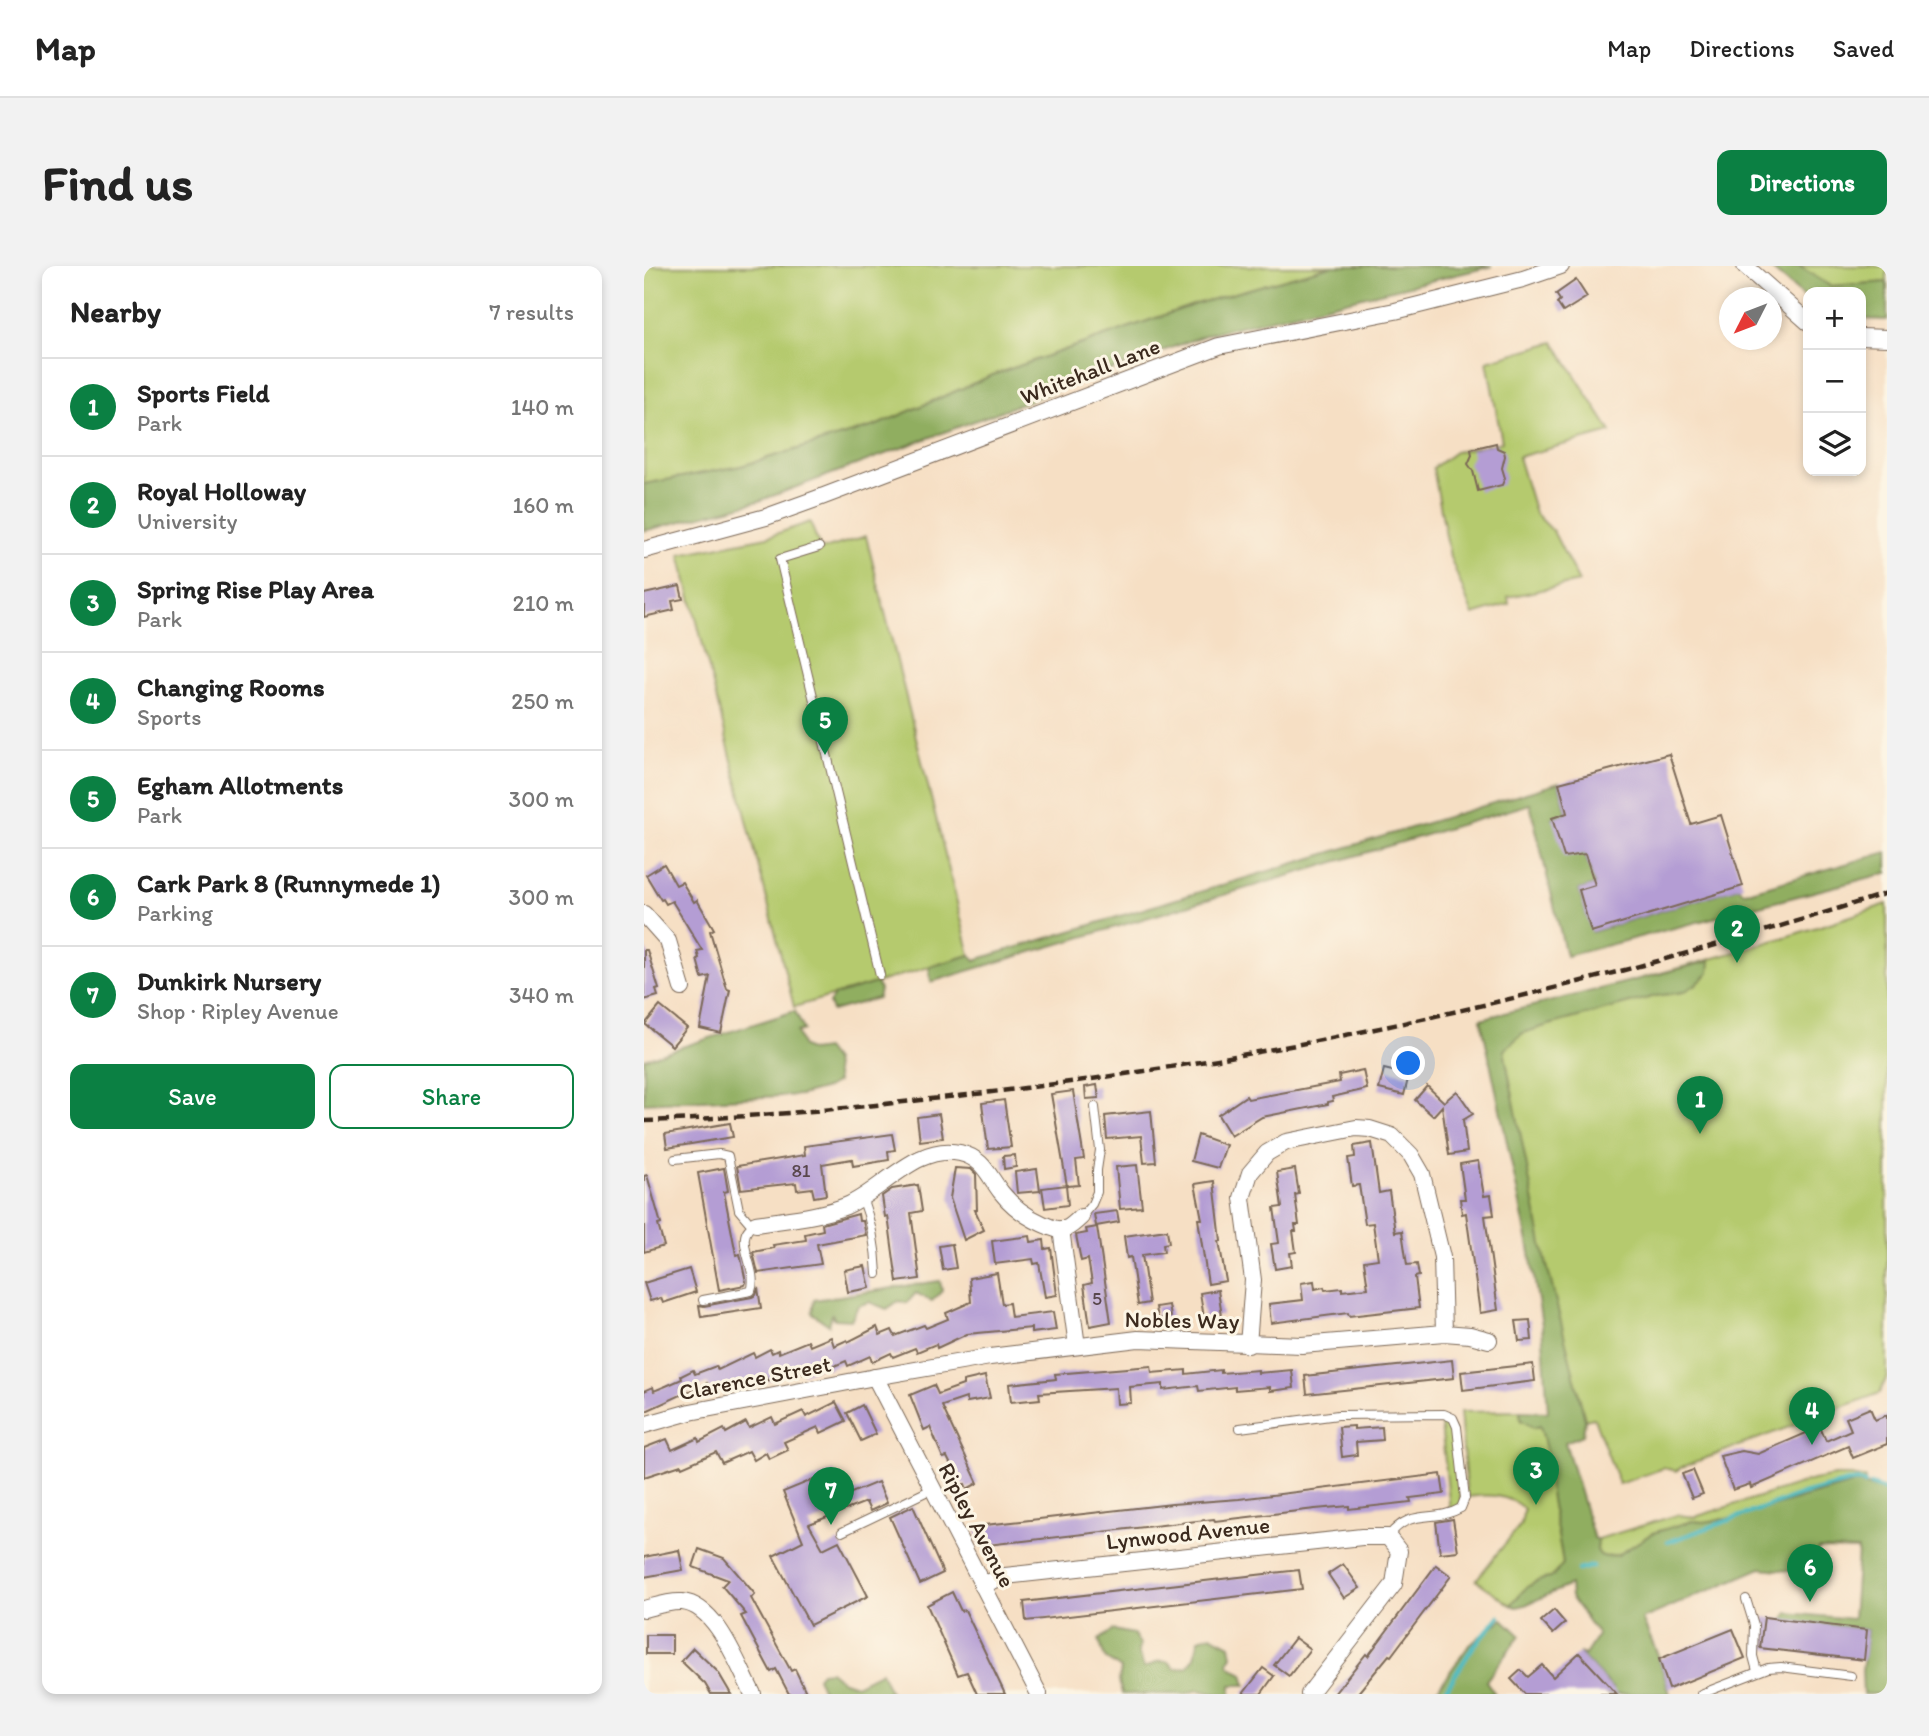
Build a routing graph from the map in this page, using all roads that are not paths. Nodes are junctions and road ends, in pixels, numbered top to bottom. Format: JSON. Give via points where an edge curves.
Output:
{"nodes":[{"id":1,"x":1561,"y":266,"type":"edge"},
{"id":2,"x":1745,"y":266,"type":"edge"},
{"id":3,"x":1803,"y":318,"type":"edge"},
{"id":4,"x":1866,"y":337,"type":"edge"},
{"id":5,"x":1887,"y":338,"type":"edge"},
{"id":6,"x":819,"y":547,"type":"dead end"},
{"id":7,"x":644,"y":550,"type":"edge"},
{"id":8,"x":644,"y":914,"type":"edge"},
{"id":9,"x":880,"y":975,"type":"dead end"},
{"id":10,"x":682,"y":988,"type":"dead end"},
{"id":11,"x":1095,"y":1107,"type":"dead end"},
{"id":12,"x":676,"y":1159,"type":"dead end"},
{"id":13,"x":862,"y":1197,"type":"junction"},
{"id":14,"x":1081,"y":1217,"type":"joint"},
{"id":15,"x":757,"y":1224,"type":"junction"},
{"id":16,"x":1061,"y":1230,"type":"junction"},
{"id":17,"x":877,"y":1274,"type":"dead end"},
{"id":18,"x":703,"y":1300,"type":"dead end"},
{"id":19,"x":1444,"y":1333,"type":"junction"},
{"id":20,"x":1489,"y":1340,"type":"dead end"},
{"id":21,"x":1248,"y":1345,"type":"junction"},
{"id":22,"x":1077,"y":1346,"type":"junction"},
{"id":23,"x":875,"y":1377,"type":"junction"},
{"id":24,"x":644,"y":1425,"type":"edge"},
{"id":25,"x":1240,"y":1428,"type":"dead end"},
{"id":26,"x":932,"y":1489,"type":"junction"},
{"id":27,"x":842,"y":1532,"type":"dead end"},
{"id":28,"x":1392,"y":1541,"type":"junction"},
{"id":29,"x":982,"y":1585,"type":"junction"},
{"id":30,"x":1746,"y":1599,"type":"dead end"},
{"id":31,"x":644,"y":1609,"type":"edge"},
{"id":32,"x":1757,"y":1671,"type":"junction"},
{"id":33,"x":1851,"y":1676,"type":"dead end"},
{"id":34,"x":1036,"y":1693,"type":"edge"},
{"id":35,"x":753,"y":1694,"type":"edge"},
{"id":36,"x":1309,"y":1694,"type":"edge"},
{"id":37,"x":1701,"y":1694,"type":"edge"}],
"edges":[{"from":1,"to":7,"type":"street","name":"Whitehall Lane","via":[[1395,311],[1219,346],[766,517]]},
{"from":2,"to":3,"type":"street"},
{"from":4,"to":5,"type":"street"},
{"from":6,"to":9,"type":"lane","via":[[780,559]]},
{"from":8,"to":10,"type":"street","via":[[668,941]]},
{"from":11,"to":14,"type":"lane","via":[[1100,1150],[1097,1192]]},
{"from":12,"to":15,"type":"lane","via":[[728,1156],[739,1210],[750,1223]]},
{"from":13,"to":15,"type":"street","via":[[823,1212]]},
{"from":13,"to":16,"type":"street","via":[[918,1160],[959,1152],[980,1163],[1022,1211]]},
{"from":13,"to":17,"type":"lane","via":[[876,1246]]},
{"from":14,"to":16,"type":"street"},
{"from":15,"to":18,"type":"lane","via":[[748,1228],[744,1238],[754,1281],[751,1292]]},
{"from":16,"to":22,"type":"street"},
{"from":19,"to":20,"type":"street","name":"Nobles Way"},
{"from":19,"to":21,"type":"street","name":"Nobles Way"},
{"from":19,"to":21,"type":"street","via":[[1442,1257],[1422,1174],[1392,1136],[1356,1128],[1286,1142],[1267,1153],[1251,1173],[1242,1198],[1253,1280]]},
{"from":21,"to":22,"type":"street","name":"Nobles Way","via":[[1138,1339]]},
{"from":22,"to":23,"type":"street","name":"Nobles Way"},
{"from":23,"to":24,"type":"street","name":"Clarence Street"},
{"from":23,"to":26,"type":"street","name":"Ripley Avenue"},
{"from":25,"to":28,"type":"lane","via":[[1338,1415],[1444,1414],[1453,1418],[1465,1498],[1461,1508],[1451,1514],[1402,1521]]},
{"from":26,"to":27,"type":"lane"},
{"from":26,"to":29,"type":"street","name":"Ripley Avenue"},
{"from":28,"to":29,"type":"street","name":"Lynwood Avenue","via":[[1370,1536],[1004,1576]]},
{"from":28,"to":36,"type":"street","via":[[1399,1551],[1394,1584]]},
{"from":29,"to":34,"type":"street","name":"Ripley Avenue"},
{"from":30,"to":32,"type":"lane","via":[[1754,1625]]},
{"from":31,"to":35,"type":"street","via":[[682,1602],[702,1609],[718,1627]]},
{"from":32,"to":33,"type":"lane","via":[[1781,1667]]},
{"from":32,"to":37,"type":"lane"}]}
